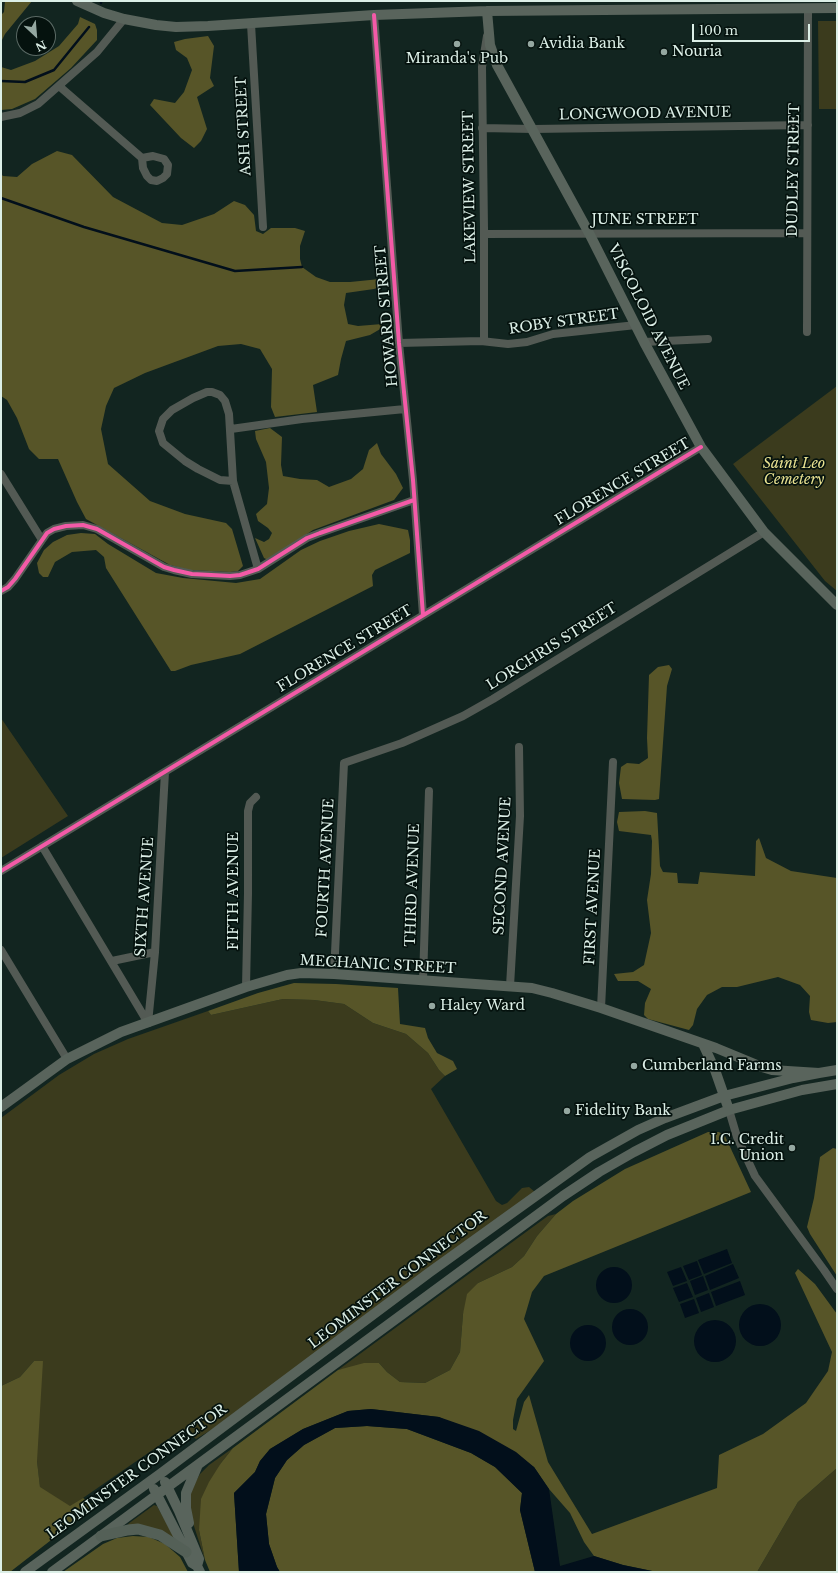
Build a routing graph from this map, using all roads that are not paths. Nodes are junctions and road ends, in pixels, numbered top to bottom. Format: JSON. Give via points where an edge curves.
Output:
{"nodes":[{"id":1,"x":77,"y":1,"type":"edge"},
{"id":2,"x":714,"y":5,"type":"edge"},
{"id":3,"x":808,"y":8,"type":"junction"},
{"id":4,"x":837,"y":8,"type":"edge"},
{"id":5,"x":487,"y":11,"type":"junction"},
{"id":6,"x":374,"y":15,"type":"junction"},
{"id":7,"x":124,"y":19,"type":"junction"},
{"id":8,"x":251,"y":24,"type":"junction"},
{"id":9,"x":488,"y":33,"type":"junction"},
{"id":10,"x":59,"y":86,"type":"junction"},
{"id":11,"x":1,"y":117,"type":"edge"},
{"id":12,"x":808,"y":125,"type":"junction"},
{"id":13,"x":482,"y":128,"type":"junction"},
{"id":14,"x":533,"y":129,"type":"junction"},
{"id":15,"x":142,"y":158,"type":"dead end"},
{"id":16,"x":263,"y":227,"type":"dead end"},
{"id":17,"x":589,"y":233,"type":"junction"},
{"id":18,"x":806,"y":233,"type":"junction"},
{"id":19,"x":484,"y":234,"type":"junction"},
{"id":20,"x":636,"y":325,"type":"junction"},
{"id":21,"x":807,"y":332,"type":"dead end"},
{"id":22,"x":708,"y":339,"type":"dead end"},
{"id":23,"x":484,"y":341,"type":"junction"},
{"id":24,"x":644,"y":342,"type":"junction"},
{"id":25,"x":399,"y":343,"type":"junction"},
{"id":26,"x":406,"y":409,"type":"junction"},
{"id":27,"x":231,"y":429,"type":"junction"},
{"id":28,"x":701,"y":447,"type":"junction"},
{"id":29,"x":1,"y":474,"type":"edge"},
{"id":30,"x":233,"y":482,"type":"junction"},
{"id":31,"x":414,"y":500,"type":"junction"},
{"id":32,"x":764,"y":532,"type":"junction"},
{"id":33,"x":42,"y":540,"type":"junction"},
{"id":34,"x":258,"y":569,"type":"junction"},
{"id":35,"x":1,"y":591,"type":"edge"},
{"id":36,"x":837,"y":605,"type":"edge"},
{"id":37,"x":423,"y":615,"type":"junction"},
{"id":38,"x":520,"y":747,"type":"dead end"},
{"id":39,"x":613,"y":762,"type":"dead end"},
{"id":40,"x":344,"y":763,"type":"joint"},
{"id":41,"x":165,"y":772,"type":"junction"},
{"id":42,"x":430,"y":791,"type":"dead end"},
{"id":43,"x":256,"y":797,"type":"dead end"},
{"id":44,"x":42,"y":846,"type":"junction"},
{"id":45,"x":1,"y":871,"type":"edge"},
{"id":46,"x":1,"y":950,"type":"edge"},
{"id":47,"x":155,"y":952,"type":"junction"},
{"id":48,"x":112,"y":961,"type":"junction"},
{"id":49,"x":334,"y":974,"type":"junction"},
{"id":50,"x":423,"y":980,"type":"junction"},
{"id":51,"x":510,"y":986,"type":"junction"},
{"id":52,"x":246,"y":987,"type":"junction"},
{"id":53,"x":601,"y":1008,"type":"junction"},
{"id":54,"x":148,"y":1023,"type":"junction"},
{"id":55,"x":703,"y":1044,"type":"junction"},
{"id":56,"x":67,"y":1059,"type":"junction"},
{"id":57,"x":837,"y":1070,"type":"edge"},
{"id":58,"x":819,"y":1073,"type":"junction"},
{"id":59,"x":837,"y":1084,"type":"edge"},
{"id":60,"x":724,"y":1096,"type":"junction"},
{"id":61,"x":1,"y":1107,"type":"edge"},
{"id":62,"x":729,"y":1110,"type":"junction"},
{"id":63,"x":837,"y":1289,"type":"edge"},
{"id":64,"x":199,"y":1465,"type":"junction"},
{"id":65,"x":160,"y":1474,"type":"junction"},
{"id":66,"x":150,"y":1482,"type":"junction"},
{"id":67,"x":168,"y":1487,"type":"junction"},
{"id":68,"x":157,"y":1494,"type":"junction"},
{"id":69,"x":101,"y":1536,"type":"junction"},
{"id":70,"x":186,"y":1552,"type":"junction"},
{"id":71,"x":199,"y":1566,"type":"edge"},
{"id":72,"x":25,"y":1572,"type":"edge"},
{"id":73,"x":52,"y":1572,"type":"edge"}],
"edges":[{"from":1,"to":7,"type":"main road"},
{"from":2,"to":3,"type":"main road"},
{"from":2,"to":5,"type":"main road"},
{"from":3,"to":4,"type":"main road"},
{"from":3,"to":12,"type":"street","name":"DUDLEY STREET"},
{"from":5,"to":6,"type":"main road"},
{"from":5,"to":9,"type":"main road","name":"VISCOLOID AVENUE"},
{"from":6,"to":8,"type":"main road"},
{"from":6,"to":25,"type":"street","name":"HOWARD STREET"},
{"from":7,"to":8,"type":"main road","via":[[173,27]]},
{"from":7,"to":10,"type":"street","via":[[97,52]]},
{"from":8,"to":16,"type":"street","name":"ASH STREET"},
{"from":9,"to":13,"type":"street","name":"LAKEVIEW STREET","via":[[482,67]]},
{"from":9,"to":14,"type":"main road","name":"VISCOLOID AVENUE","via":[[493,55]]},
{"from":10,"to":11,"type":"street","via":[[28,110]]},
{"from":10,"to":15,"type":"street"},
{"from":12,"to":14,"type":"street","name":"LONGWOOD AVENUE"},
{"from":12,"to":18,"type":"street","name":"DUDLEY STREET"},
{"from":13,"to":14,"type":"street","name":"LONGWOOD AVENUE"},
{"from":13,"to":19,"type":"street","name":"LAKEVIEW STREET"},
{"from":14,"to":17,"type":"main road","name":"VISCOLOID AVENUE"},
{"from":17,"to":18,"type":"street","name":"JUNE STREET"},
{"from":17,"to":19,"type":"street","name":"JUNE STREET"},
{"from":17,"to":20,"type":"main road","name":"VISCOLOID AVENUE"},
{"from":18,"to":21,"type":"street","name":"DUDLEY STREET"},
{"from":19,"to":23,"type":"street","name":"LAKEVIEW STREET"},
{"from":20,"to":23,"type":"street","name":"ROBY STREET","via":[[553,334],[527,342],[508,344]]},
{"from":20,"to":24,"type":"main road","name":"VISCOLOID AVENUE"},
{"from":22,"to":24,"type":"street"},
{"from":23,"to":25,"type":"street","name":"ROBY STREET"},
{"from":24,"to":28,"type":"main road","name":"VISCOLOID AVENUE"},
{"from":25,"to":26,"type":"street","name":"HOWARD STREET"},
{"from":26,"to":27,"type":"street"},
{"from":26,"to":31,"type":"street","name":"HOWARD STREET"},
{"from":27,"to":30,"type":"street"},
{"from":27,"to":30,"type":"street","via":[[225,401],[220,395],[212,392],[193,398],[172,410],[162,419],[159,431],[163,443],[185,462],[220,480]]},
{"from":28,"to":32,"type":"main road","name":"VISCOLOID AVENUE"},
{"from":28,"to":37,"type":"street","name":"FLORENCE STREET"},
{"from":29,"to":33,"type":"street"},
{"from":30,"to":34,"type":"street"},
{"from":31,"to":34,"type":"street","via":[[307,538]]},
{"from":31,"to":37,"type":"street","name":"HOWARD STREET"},
{"from":32,"to":36,"type":"main road","name":"VISCOLOID AVENUE"},
{"from":32,"to":40,"type":"street","name":"LORCHRIS STREET","via":[[463,716],[402,743]]},
{"from":33,"to":34,"type":"street","via":[[54,529],[88,526],[174,570],[192,574],[230,576]]},
{"from":33,"to":35,"type":"street","via":[[15,579]]},
{"from":37,"to":41,"type":"street","name":"FLORENCE STREET"},
{"from":38,"to":51,"type":"street","name":"SECOND AVENUE","via":[[520,816]]},
{"from":39,"to":53,"type":"street","name":"FIRST AVENUE"},
{"from":40,"to":49,"type":"street","name":"FOURTH AVENUE"},
{"from":41,"to":44,"type":"street","name":"FLORENCE STREET"},
{"from":41,"to":47,"type":"street","name":"SIXTH AVENUE"},
{"from":42,"to":50,"type":"street","name":"THIRD AVENUE"},
{"from":43,"to":52,"type":"street","name":"FIFTH AVENUE","via":[[250,803],[248,811]]},
{"from":44,"to":45,"type":"street","name":"FLORENCE STREET"},
{"from":44,"to":48,"type":"street"},
{"from":46,"to":56,"type":"street"},
{"from":47,"to":48,"type":"street"},
{"from":47,"to":54,"type":"street","name":"SIXTH AVENUE"},
{"from":48,"to":54,"type":"street"},
{"from":49,"to":50,"type":"main road","name":"MECHANIC STREET"},
{"from":49,"to":52,"type":"main road","name":"MECHANIC STREET","via":[[287,975]]},
{"from":50,"to":51,"type":"main road","name":"MECHANIC STREET"},
{"from":51,"to":53,"type":"main road","name":"MECHANIC STREET","via":[[544,990]]},
{"from":52,"to":54,"type":"main road","name":"MECHANIC STREET"},
{"from":53,"to":55,"type":"main road","name":"MECHANIC STREET"},
{"from":54,"to":56,"type":"main road","name":"MECHANIC STREET","via":[[121,1032]]},
{"from":55,"to":58,"type":"main road","name":"MECHANIC STREET","via":[[772,1070]]},
{"from":55,"to":60,"type":"main road"},
{"from":56,"to":61,"type":"main road","name":"MECHANIC STREET"},
{"from":57,"to":58,"type":"main road","name":"MECHANIC STREET"},
{"from":58,"to":60,"type":"main road","name":"LEOMINSTER CONNECTOR"},
{"from":59,"to":62,"type":"main road","via":[[802,1090]]},
{"from":60,"to":62,"type":"main road"},
{"from":60,"to":65,"type":"main road","name":"LEOMINSTER CONNECTOR","via":[[638,1130],[570,1170]]},
{"from":62,"to":63,"type":"street","via":[[739,1143],[755,1176]]},
{"from":62,"to":64,"type":"main road","via":[[656,1140],[582,1183]]},
{"from":64,"to":67,"type":"main road"},
{"from":64,"to":71,"type":"main road","via":[[188,1487],[186,1500],[187,1515],[198,1547]]},
{"from":65,"to":66,"type":"main road","name":"LEOMINSTER CONNECTOR"},
{"from":65,"to":67,"type":"main road"},
{"from":66,"to":68,"type":"main road"},
{"from":66,"to":72,"type":"main road","name":"LEOMINSTER CONNECTOR"},
{"from":67,"to":68,"type":"main road"},
{"from":67,"to":71,"type":"main road"},
{"from":68,"to":69,"type":"main road"},
{"from":68,"to":70,"type":"main road"},
{"from":69,"to":70,"type":"highway","via":[[138,1529],[160,1535]]},
{"from":69,"to":73,"type":"main road"},
{"from":70,"to":71,"type":"main road","via":[[192,1563]]}]}
